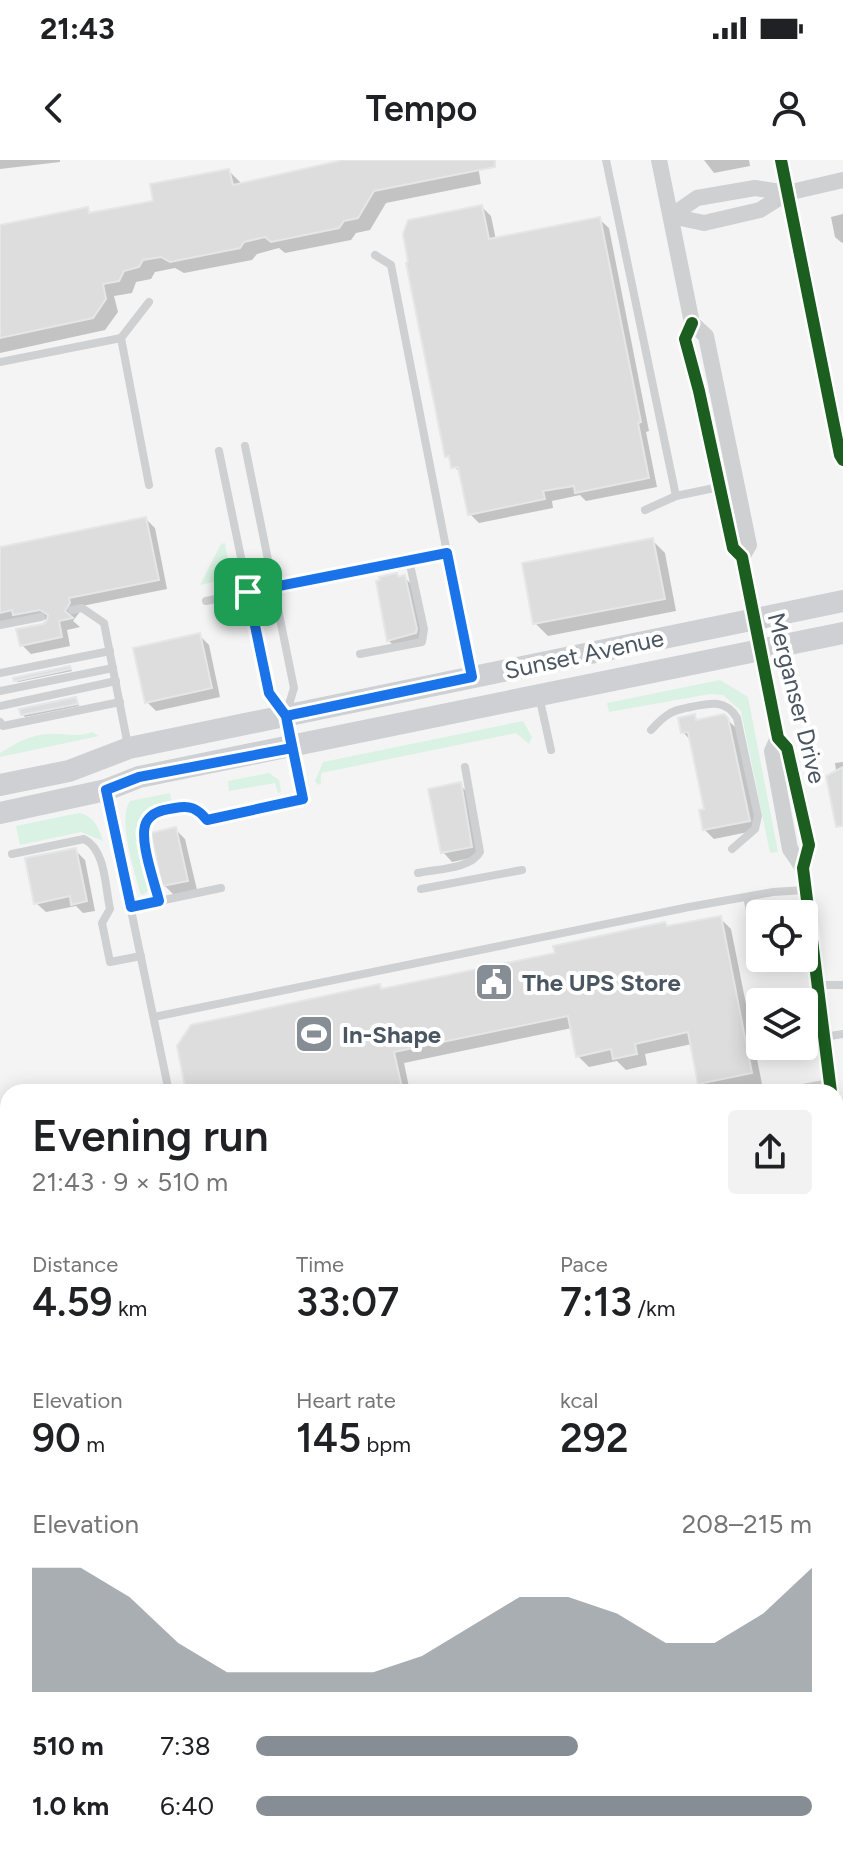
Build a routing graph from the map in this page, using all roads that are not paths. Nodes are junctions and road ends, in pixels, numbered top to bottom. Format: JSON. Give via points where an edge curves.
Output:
{"nodes":[{"id":1,"x":606,"y":160,"type":"edge"},
{"id":2,"x":659,"y":160,"type":"edge"},
{"id":3,"x":781,"y":160,"type":"edge"},
{"id":4,"x":843,"y":180,"type":"edge"},
{"id":5,"x":787,"y":193,"type":"junction"},
{"id":6,"x":671,"y":216,"type":"junction"},
{"id":7,"x":375,"y":255,"type":"dead end"},
{"id":8,"x":149,"y":302,"type":"dead end"},
{"id":9,"x":692,"y":323,"type":"junction"},
{"id":10,"x":121,"y":338,"type":"junction"},
{"id":11,"x":0,"y":362,"type":"edge"},
{"id":12,"x":245,"y":446,"type":"dead end"},
{"id":13,"x":219,"y":451,"type":"dead end"},
{"id":14,"x":843,"y":460,"type":"edge"},
{"id":15,"x":149,"y":485,"type":"dead end"},
{"id":16,"x":719,"y":487,"type":"junction"},
{"id":17,"x":676,"y":496,"type":"junction"},
{"id":18,"x":645,"y":510,"type":"dead end"},
{"id":19,"x":447,"y":553,"type":"junction"},
{"id":20,"x":742,"y":557,"type":"junction"},
{"id":21,"x":409,"y":560,"type":"junction"},
{"id":22,"x":275,"y":587,"type":"junction"},
{"id":23,"x":248,"y":592,"type":"junction"},
{"id":24,"x":206,"y":601,"type":"dead end"},
{"id":25,"x":843,"y":601,"type":"edge"},
{"id":26,"x":72,"y":610,"type":"dead end"},
{"id":27,"x":41,"y":617,"type":"dead end"},
{"id":28,"x":754,"y":618,"type":"junction"},
{"id":29,"x":0,"y":625,"type":"edge"},
{"id":30,"x":843,"y":633,"type":"edge"},
{"id":31,"x":761,"y":650,"type":"junction"},
{"id":32,"x":110,"y":651,"type":"junction"},
{"id":33,"x":360,"y":654,"type":"dead end"},
{"id":34,"x":113,"y":668,"type":"junction"},
{"id":35,"x":0,"y":673,"type":"edge"},
{"id":36,"x":472,"y":677,"type":"junction"},
{"id":37,"x":116,"y":681,"type":"junction"},
{"id":38,"x":0,"y":691,"type":"edge"},
{"id":39,"x":539,"y":695,"type":"junction"},
{"id":40,"x":120,"y":702,"type":"junction"},
{"id":41,"x":0,"y":706,"type":"edge"},
{"id":42,"x":286,"y":716,"type":"junction"},
{"id":43,"x":0,"y":722,"type":"edge"},
{"id":44,"x":651,"y":730,"type":"dead end"},
{"id":45,"x":129,"y":748,"type":"junction"},
{"id":46,"x":292,"y":748,"type":"junction"},
{"id":47,"x":551,"y":750,"type":"dead end"},
{"id":48,"x":465,"y":767,"type":"dead end"},
{"id":49,"x":0,"y":785,"type":"edge"},
{"id":50,"x":106,"y":790,"type":"junction"},
{"id":51,"x":0,"y":813,"type":"edge"},
{"id":52,"x":732,"y":849,"type":"dead end"},
{"id":53,"x":12,"y":854,"type":"dead end"},
{"id":54,"x":522,"y":870,"type":"dead end"},
{"id":55,"x":418,"y":873,"type":"dead end"},
{"id":56,"x":221,"y":888,"type":"dead end"},
{"id":57,"x":421,"y":889,"type":"dead end"},
{"id":58,"x":805,"y":890,"type":"junction"},
{"id":59,"x":747,"y":897,"type":"junction"},
{"id":60,"x":748,"y":900,"type":"edge"},
{"id":61,"x":159,"y":901,"type":"junction"},
{"id":62,"x":131,"y":907,"type":"junction"},
{"id":63,"x":141,"y":956,"type":"junction"},
{"id":64,"x":818,"y":985,"type":"junction"},
{"id":65,"x":843,"y":985,"type":"edge"},
{"id":66,"x":154,"y":1017,"type":"junction"},
{"id":67,"x":843,"y":1034,"type":"edge"},
{"id":68,"x":824,"y":1037,"type":"junction"},
{"id":69,"x":167,"y":1084,"type":"edge"},
{"id":70,"x":830,"y":1084,"type":"edge"}],
"edges":[{"from":1,"to":17,"type":"lane"},
{"from":2,"to":6,"type":"street","name":"Merganser Drive"},
{"from":3,"to":5,"type":"street"},
{"from":4,"to":5,"type":"street"},
{"from":5,"to":6,"type":"street","via":[[755,188],[697,198]]},
{"from":5,"to":6,"type":"street","via":[[760,210],[704,223]]},
{"from":5,"to":14,"type":"street"},
{"from":6,"to":9,"type":"street","name":"Merganser Drive"},
{"from":7,"to":19,"type":"lane","via":[[391,265]]},
{"from":8,"to":10,"type":"lane"},
{"from":9,"to":16,"type":"street","name":"Merganser Drive","via":[[685,339]]},
{"from":9,"to":20,"type":"street","name":"Merganser Drive","via":[[706,336],[749,545]]},
{"from":10,"to":11,"type":"lane"},
{"from":10,"to":15,"type":"lane"},
{"from":12,"to":22,"type":"lane"},
{"from":13,"to":23,"type":"lane"},
{"from":16,"to":17,"type":"lane"},
{"from":16,"to":20,"type":"street","name":"Merganser Drive","via":[[733,548]]},
{"from":17,"to":18,"type":"lane"},
{"from":19,"to":21,"type":"lane"},
{"from":19,"to":36,"type":"lane"},
{"from":20,"to":28,"type":"street","name":"Merganser Drive"},
{"from":21,"to":22,"type":"lane"},
{"from":21,"to":33,"type":"lane","via":[[424,629],[422,642]]},
{"from":22,"to":23,"type":"lane"},
{"from":22,"to":42,"type":"lane","via":[[294,688]]},
{"from":23,"to":24,"type":"lane"},
{"from":23,"to":42,"type":"lane","via":[[269,693]]},
{"from":25,"to":28,"type":"main road","name":"Sunset Avenue"},
{"from":26,"to":32,"type":"lane","via":[[82,608],[104,623]]},
{"from":27,"to":29,"type":"lane"},
{"from":28,"to":31,"type":"street","name":"Merganser Drive"},
{"from":28,"to":36,"type":"main road","name":"Sunset Avenue"},
{"from":30,"to":31,"type":"main road","name":"Sunset Avenue"},
{"from":31,"to":39,"type":"main road","name":"Sunset Avenue"},
{"from":31,"to":58,"type":"street","name":"Merganser Drive","via":[[778,738],[772,751],[790,849],[803,868]]},
{"from":32,"to":34,"type":"lane"},
{"from":32,"to":35,"type":"lane"},
{"from":34,"to":37,"type":"lane"},
{"from":34,"to":38,"type":"lane"},
{"from":36,"to":42,"type":"main road","name":"Sunset Avenue"},
{"from":37,"to":40,"type":"lane"},
{"from":37,"to":41,"type":"lane"},
{"from":39,"to":46,"type":"main road","name":"Sunset Avenue"},
{"from":39,"to":47,"type":"lane"},
{"from":40,"to":43,"type":"lane","via":[[3,726]]},
{"from":40,"to":45,"type":"lane"},
{"from":42,"to":45,"type":"main road","name":"Sunset Avenue"},
{"from":42,"to":46,"type":"lane"},
{"from":44,"to":52,"type":"lane","via":[[677,710],[711,702],[733,710],[758,816],[755,829]]},
{"from":45,"to":49,"type":"main road","name":"Sunset Avenue","via":[[69,771]]},
{"from":46,"to":50,"type":"main road","name":"Sunset Avenue","via":[[139,777]]},
{"from":46,"to":61,"type":"lane","via":[[303,799],[207,820],[187,805],[158,812],[146,822],[143,836]]},
{"from":48,"to":55,"type":"lane","via":[[480,852],[468,863]]},
{"from":50,"to":51,"type":"main road","name":"Sunset Avenue"},
{"from":50,"to":62,"type":"lane"},
{"from":53,"to":63,"type":"lane","via":[[75,840],[92,843],[110,909],[102,923],[110,962]]},
{"from":54,"to":57,"type":"lane"},
{"from":56,"to":61,"type":"lane"},
{"from":58,"to":59,"type":"lane"},
{"from":58,"to":64,"type":"street","name":"Merganser Drive"},
{"from":59,"to":60,"type":"lane"},
{"from":59,"to":66,"type":"lane"},
{"from":61,"to":62,"type":"lane"},
{"from":62,"to":63,"type":"lane"},
{"from":63,"to":66,"type":"lane"},
{"from":64,"to":65,"type":"lane"},
{"from":64,"to":68,"type":"street","name":"Merganser Drive"},
{"from":66,"to":69,"type":"lane"},
{"from":67,"to":68,"type":"lane"},
{"from":68,"to":70,"type":"street","name":"Merganser Drive"}]}
